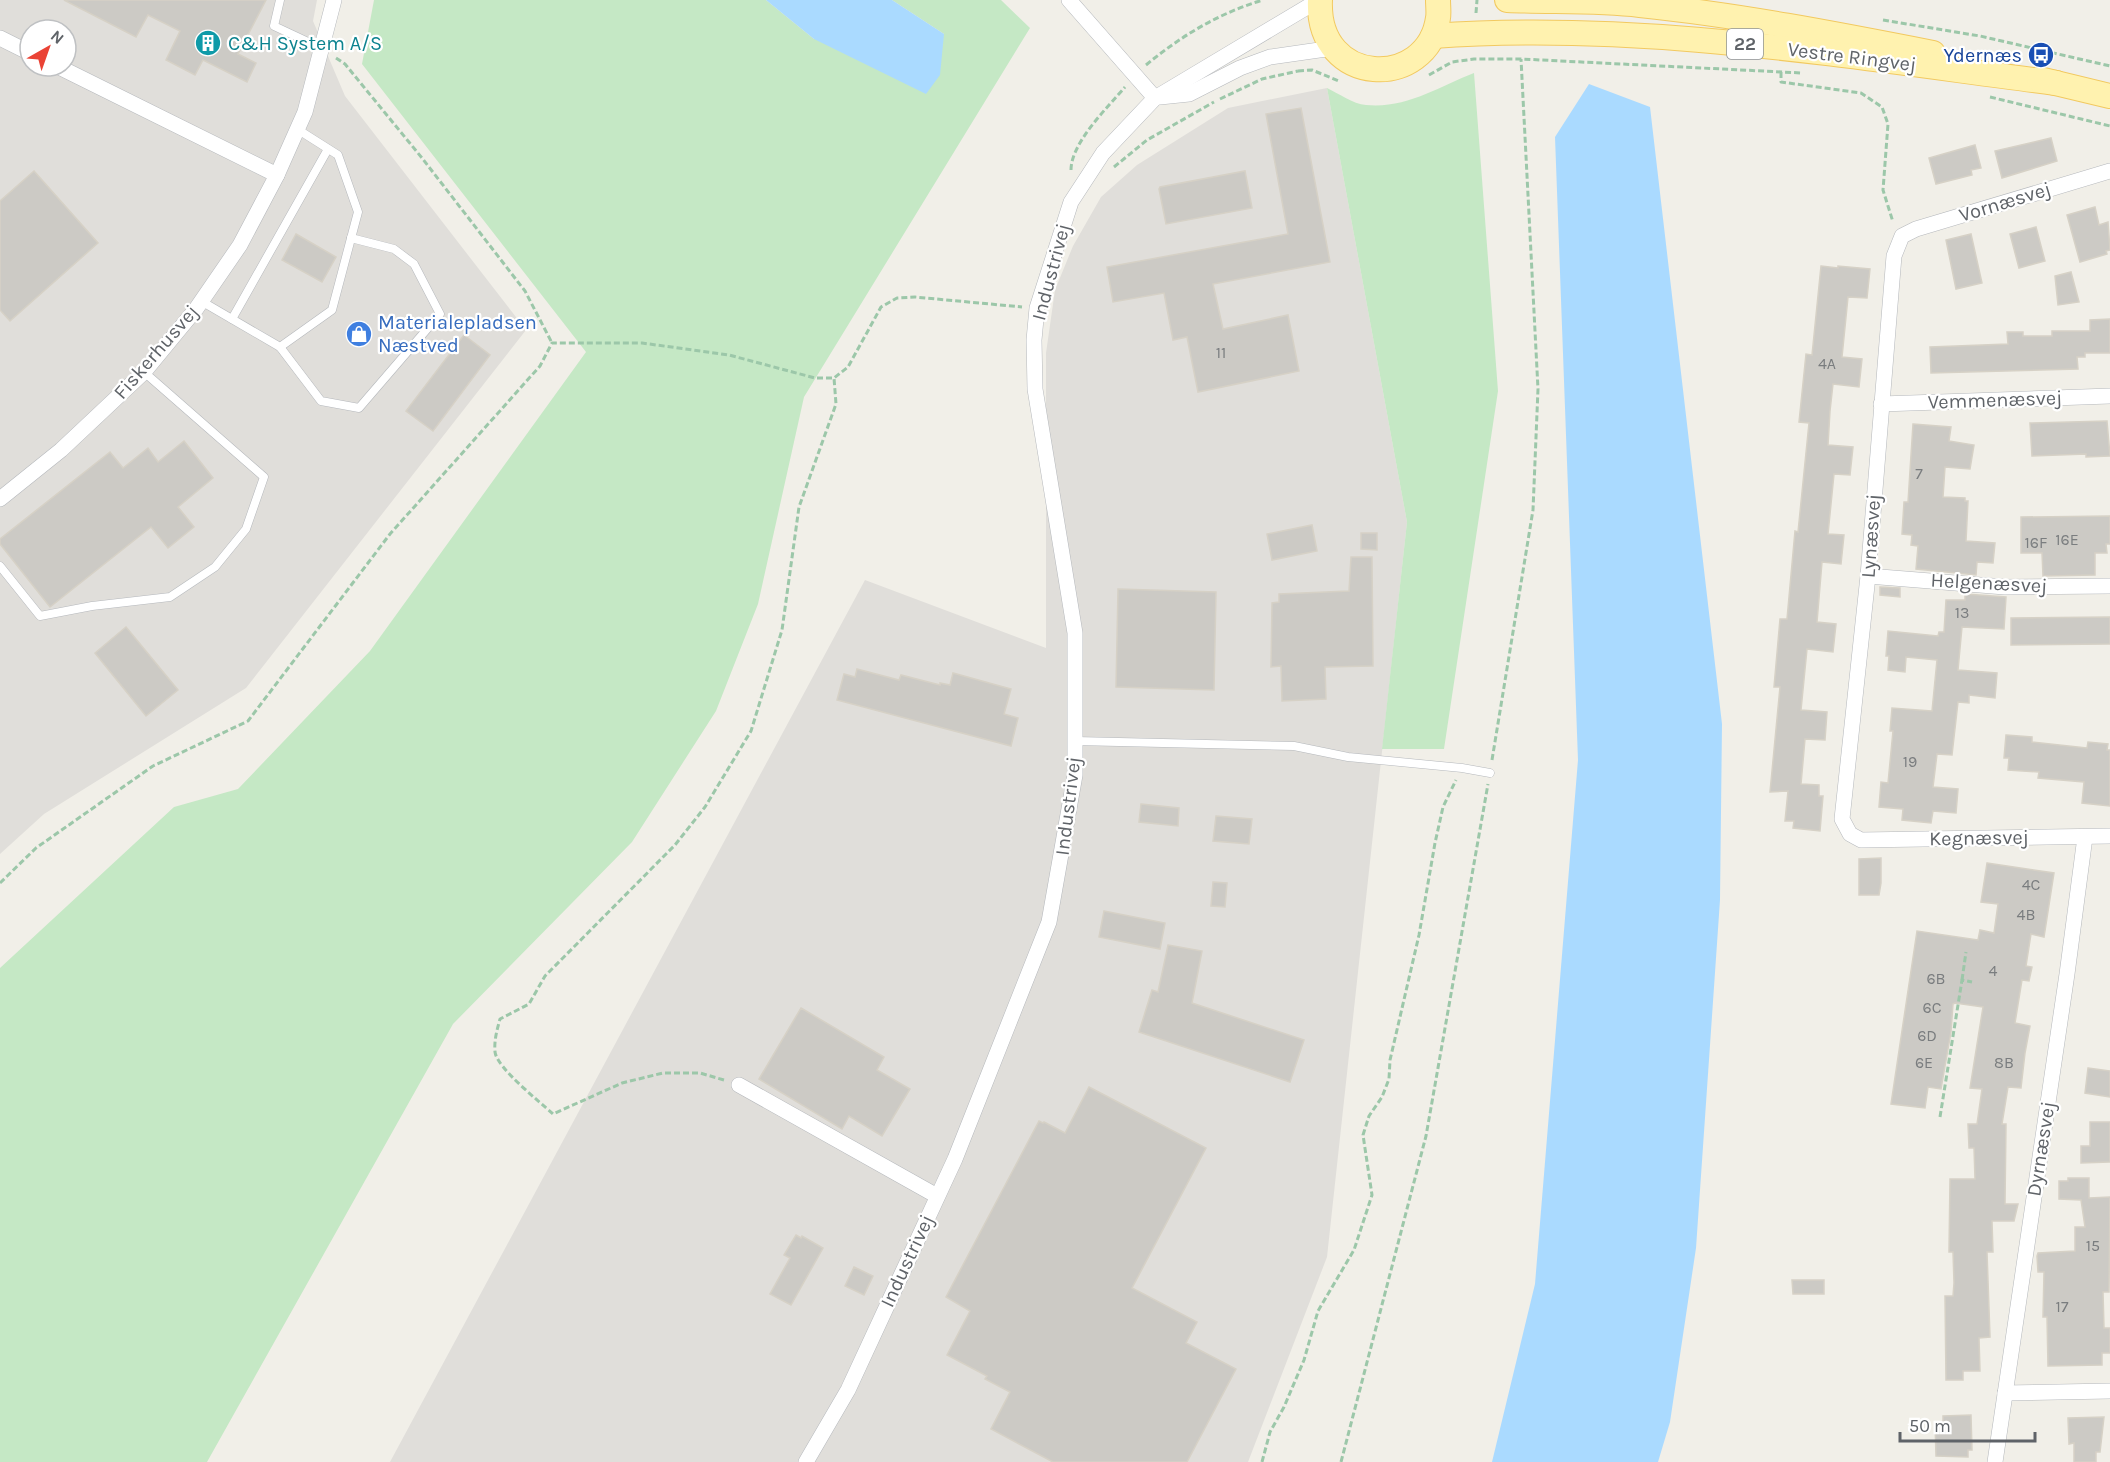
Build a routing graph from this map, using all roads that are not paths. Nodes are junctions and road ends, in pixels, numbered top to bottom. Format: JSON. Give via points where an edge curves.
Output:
{"nodes":[{"id":1,"x":280,"y":0,"type":"edge"},
{"id":2,"x":334,"y":0,"type":"edge"},
{"id":3,"x":1069,"y":0,"type":"edge"},
{"id":4,"x":1320,"y":0,"type":"edge"},
{"id":5,"x":1438,"y":0,"type":"edge"},
{"id":6,"x":1507,"y":0,"type":"edge"},
{"id":7,"x":1433,"y":36,"type":"junction"},
{"id":8,"x":0,"y":38,"type":"edge"},
{"id":9,"x":18,"y":46,"type":"edge"},
{"id":10,"x":1332,"y":48,"type":"junction"},
{"id":11,"x":323,"y":49,"type":"junction"},
{"id":12,"x":78,"y":76,"type":"edge"},
{"id":13,"x":2056,"y":83,"type":"junction"},
{"id":14,"x":2110,"y":96,"type":"edge"},
{"id":15,"x":1155,"y":98,"type":"junction"},
{"id":16,"x":297,"y":129,"type":"junction"},
{"id":17,"x":328,"y":149,"type":"junction"},
{"id":18,"x":2110,"y":171,"type":"edge"},
{"id":19,"x":277,"y":175,"type":"junction"},
{"id":20,"x":1902,"y":236,"type":"joint"},
{"id":21,"x":351,"y":238,"type":"junction"},
{"id":22,"x":201,"y":301,"type":"junction"},
{"id":23,"x":232,"y":319,"type":"junction"},
{"id":24,"x":280,"y":347,"type":"junction"},
{"id":25,"x":144,"y":372,"type":"junction"},
{"id":26,"x":2110,"y":396,"type":"edge"},
{"id":27,"x":1881,"y":404,"type":"junction"},
{"id":28,"x":0,"y":499,"type":"edge"},
{"id":29,"x":0,"y":566,"type":"edge"},
{"id":30,"x":1868,"y":576,"type":"junction"},
{"id":31,"x":2110,"y":586,"type":"edge"},
{"id":32,"x":1075,"y":741,"type":"junction"},
{"id":33,"x":1490,"y":774,"type":"dead end"},
{"id":34,"x":1850,"y":834,"type":"joint"},
{"id":35,"x":2110,"y":836,"type":"edge"},
{"id":36,"x":2085,"y":837,"type":"junction"},
{"id":37,"x":739,"y":1085,"type":"road end"},
{"id":38,"x":938,"y":1197,"type":"junction"},
{"id":39,"x":2110,"y":1391,"type":"edge"},
{"id":40,"x":2005,"y":1393,"type":"junction"},
{"id":41,"x":806,"y":1462,"type":"edge"},
{"id":42,"x":1995,"y":1462,"type":"edge"}],
"edges":[{"from":1,"to":11,"type":"lane","via":[[274,26]]},
{"from":2,"to":11,"type":"street","name":"Fiskerhusvej"},
{"from":3,"to":15,"type":"street"},
{"from":4,"to":10,"type":"main road","via":[[1324,33]]},
{"from":4,"to":15,"type":"street","name":"Industrivej"},
{"from":5,"to":7,"type":"main road"},
{"from":6,"to":13,"type":"main road","name":"Vestre Ringvej","number":"22","via":[[1637,4],[1712,14],[1938,53]]},
{"from":7,"to":10,"type":"main road","via":[[1405,64],[1386,70],[1366,69],[1347,61]]},
{"from":7,"to":13,"type":"main road","name":"Vestre Ringvej","number":"22","via":[[1624,35],[1770,46]]},
{"from":8,"to":9,"type":"street"},
{"from":10,"to":15,"type":"street","via":[[1270,57],[1189,94]]},
{"from":11,"to":16,"type":"street","name":"Fiskerhusvej"},
{"from":12,"to":19,"type":"street"},
{"from":13,"to":14,"type":"main road","name":"Vestre Ringvej","number":"22"},
{"from":15,"to":32,"type":"street","name":"Industrivej","via":[[1103,153],[1071,202],[1037,308],[1035,389],[1075,633]]},
{"from":16,"to":17,"type":"lane"},
{"from":16,"to":19,"type":"street","name":"Fiskerhusvej"},
{"from":17,"to":21,"type":"lane","via":[[339,155],[358,212]]},
{"from":17,"to":23,"type":"lane"},
{"from":18,"to":20,"type":"street","name":"Vornæsvej"},
{"from":19,"to":22,"type":"street","name":"Fiskerhusvej","via":[[240,245]]},
{"from":20,"to":27,"type":"street","name":"Lynæsvej","via":[[1894,256]]},
{"from":21,"to":24,"type":"lane","via":[[332,310]]},
{"from":21,"to":24,"type":"lane","via":[[394,249],[414,264],[441,314],[359,408],[321,401]]},
{"from":22,"to":23,"type":"lane"},
{"from":22,"to":25,"type":"street","name":"Fiskerhusvej"},
{"from":23,"to":24,"type":"lane"},
{"from":25,"to":28,"type":"street","name":"Fiskerhusvej","via":[[61,450]]},
{"from":25,"to":29,"type":"lane","via":[[264,477],[246,529],[215,567],[170,597],[40,616]]},
{"from":26,"to":27,"type":"street","name":"Vemmenæsvej"},
{"from":27,"to":30,"type":"street","name":"Lynæsvej"},
{"from":30,"to":31,"type":"street","name":"Helgenæsvej","via":[[2005,587]]},
{"from":30,"to":34,"type":"street","name":"Lynæsvej","via":[[1842,819]]},
{"from":32,"to":33,"type":"lane","via":[[1293,746],[1348,757]]},
{"from":32,"to":38,"type":"street","name":"Industrivej","via":[[1075,775],[1050,922]]},
{"from":34,"to":36,"type":"street","name":"Kegnæsvej","via":[[1861,840]]},
{"from":35,"to":36,"type":"street","name":"Kegnæsvej"},
{"from":36,"to":40,"type":"street","name":"Dyrnæsvej"},
{"from":37,"to":38,"type":"street"},
{"from":38,"to":41,"type":"street","name":"Industrivej","via":[[848,1390]]},
{"from":39,"to":40,"type":"street"},
{"from":40,"to":42,"type":"street","name":"Dyrnæsvej"}]}
